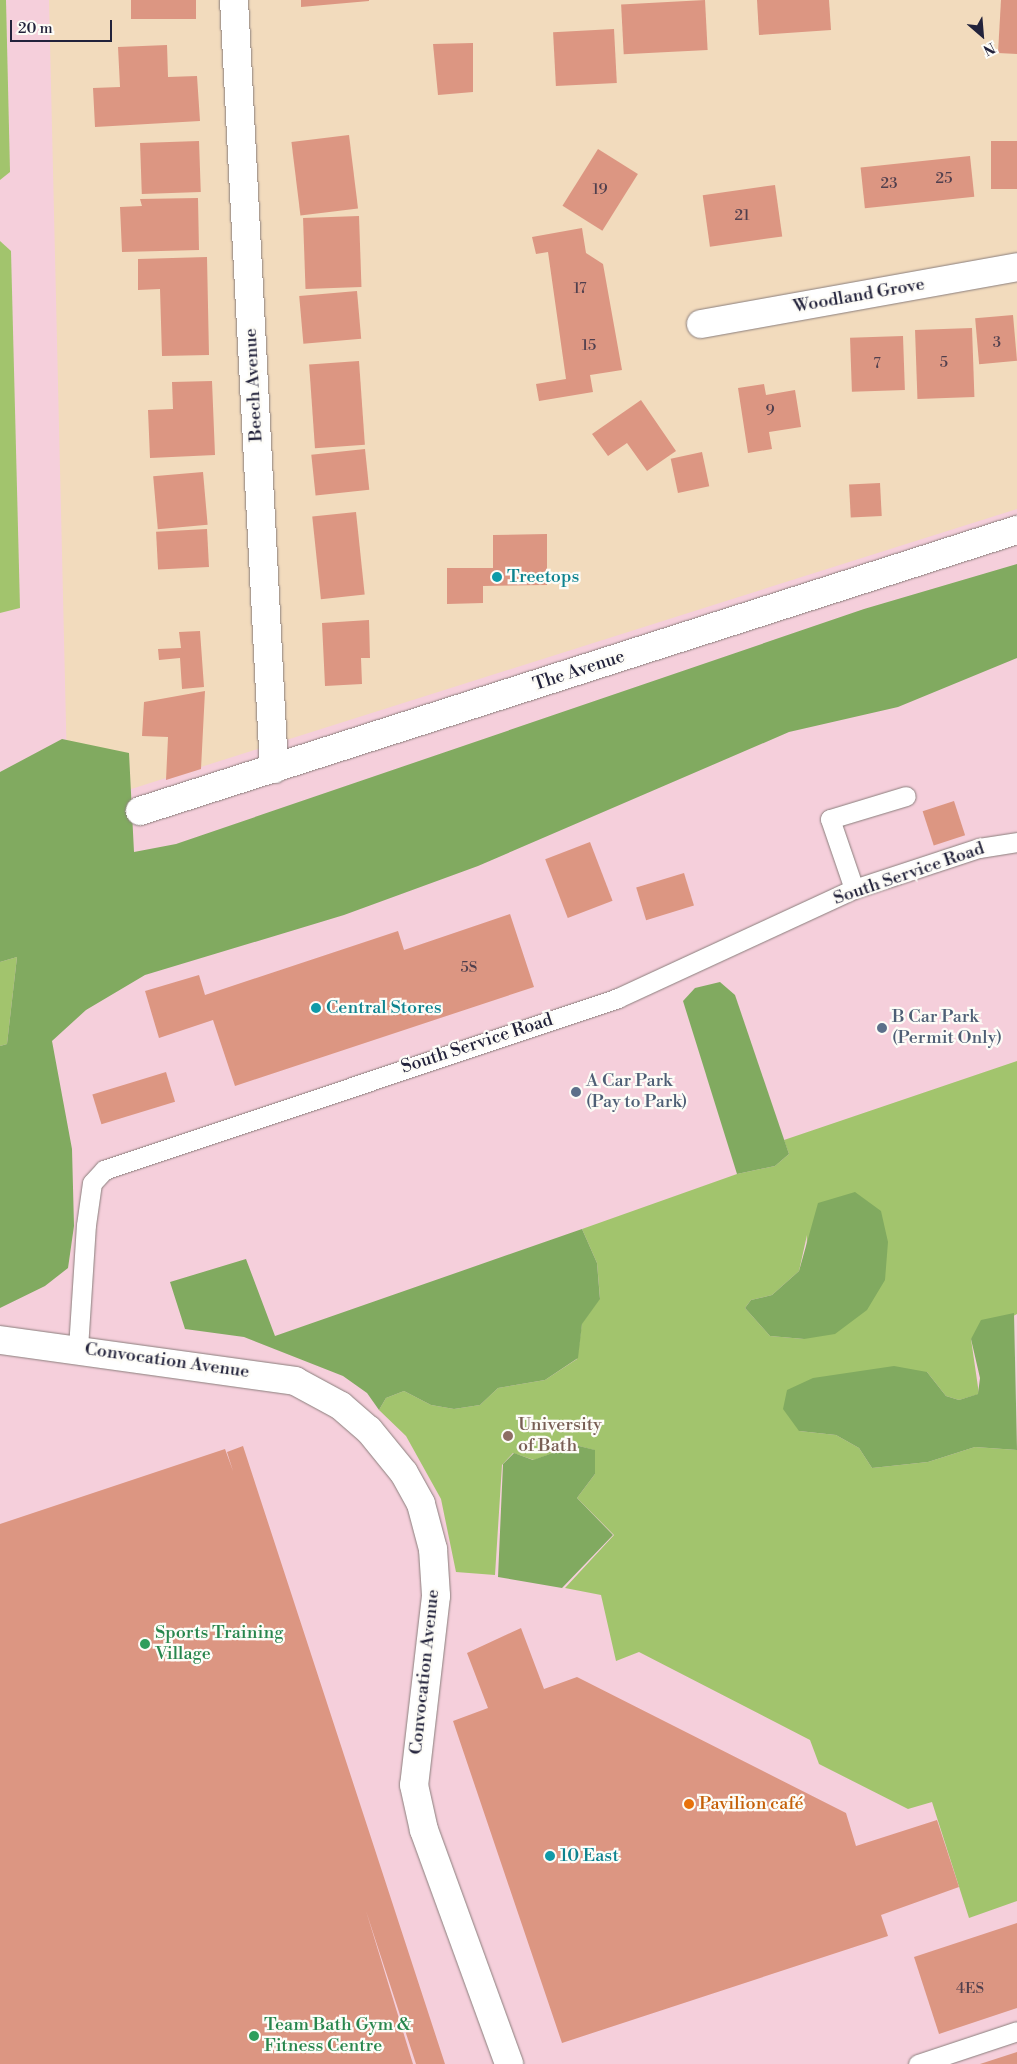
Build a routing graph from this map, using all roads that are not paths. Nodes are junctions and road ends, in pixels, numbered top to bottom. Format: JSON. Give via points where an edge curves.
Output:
{"nodes":[{"id":1,"x":234,"y":0,"type":"edge"},
{"id":2,"x":1017,"y":267,"type":"edge"},
{"id":3,"x":701,"y":324,"type":"dead end"},
{"id":4,"x":1017,"y":530,"type":"edge"},
{"id":5,"x":274,"y":769,"type":"junction"},
{"id":6,"x":906,"y":796,"type":"dead end"},
{"id":7,"x":140,"y":811,"type":"dead end"},
{"id":8,"x":1017,"y":842,"type":"edge"},
{"id":9,"x":854,"y":889,"type":"junction"},
{"id":10,"x":0,"y":1340,"type":"edge"},
{"id":11,"x":78,"y":1348,"type":"junction"},
{"id":12,"x":1017,"y":2031,"type":"edge"},
{"id":13,"x":509,"y":2064,"type":"edge"},
{"id":14,"x":918,"y":2064,"type":"edge"}],
"edges":[{"from":1,"to":5,"type":"street","name":"Beech Avenue"},
{"from":2,"to":3,"type":"street","name":"Woodland Grove"},
{"from":4,"to":5,"type":"street","name":"The Avenue"},
{"from":5,"to":7,"type":"street","name":"The Avenue"},
{"from":6,"to":9,"type":"lane","via":[[830,819]]},
{"from":8,"to":9,"type":"lane","name":"South Service Road","via":[[979,848]]},
{"from":9,"to":11,"type":"lane","name":"South Service Road","via":[[618,998],[104,1170],[92,1183]]},
{"from":10,"to":11,"type":"street","name":"Convocation Avenue"},
{"from":11,"to":13,"type":"street","name":"Convocation Avenue","via":[[295,1381],[341,1406],[369,1430],[404,1473],[421,1504],[433,1549],[436,1596],[414,1784],[424,1830]]},
{"from":12,"to":14,"type":"lane"}]}
